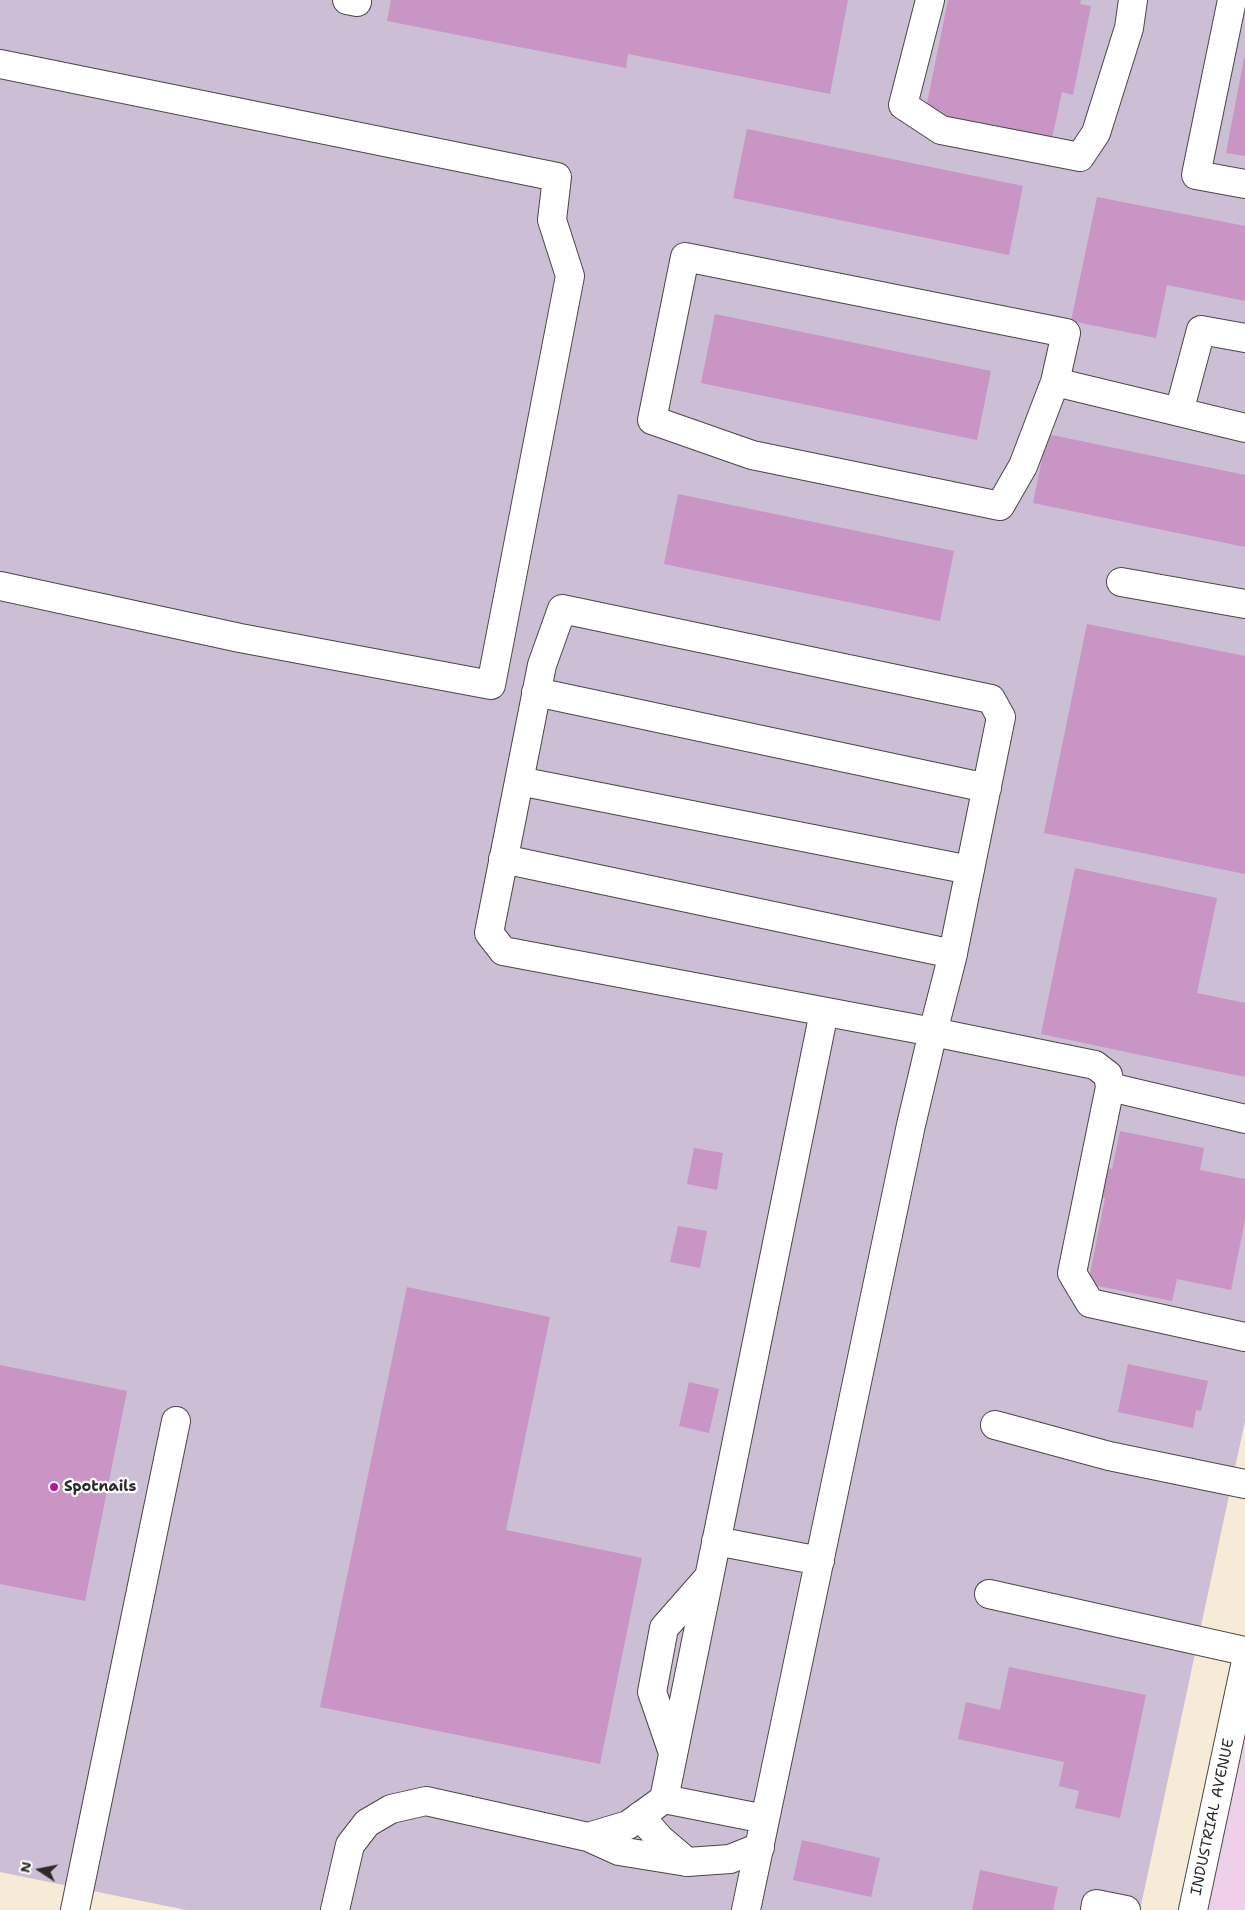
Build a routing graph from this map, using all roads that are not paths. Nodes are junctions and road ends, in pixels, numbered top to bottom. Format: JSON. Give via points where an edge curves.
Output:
{"nodes":[{"id":1,"x":347,"y":0,"type":"edge"},
{"id":2,"x":357,"y":0,"type":"edge"},
{"id":3,"x":930,"y":0,"type":"edge"},
{"id":4,"x":1133,"y":0,"type":"edge"},
{"id":5,"x":1232,"y":0,"type":"edge"},
{"id":6,"x":0,"y":64,"type":"edge"},
{"id":7,"x":1245,"y":184,"type":"edge"},
{"id":8,"x":1245,"y":338,"type":"edge"},
{"id":9,"x":1055,"y":382,"type":"junction"},
{"id":10,"x":1179,"y":412,"type":"junction"},
{"id":11,"x":1245,"y":428,"type":"edge"},
{"id":12,"x":1121,"y":582,"type":"dead end"},
{"id":13,"x":0,"y":586,"type":"edge"},
{"id":14,"x":1245,"y":604,"type":"edge"},
{"id":15,"x":536,"y":692,"type":"junction"},
{"id":16,"x":519,"y":781,"type":"junction"},
{"id":17,"x":987,"y":788,"type":"junction"},
{"id":18,"x":503,"y":859,"type":"junction"},
{"id":19,"x":970,"y":870,"type":"junction"},
{"id":20,"x":953,"y":954,"type":"junction"},
{"id":21,"x":824,"y":1012,"type":"junction"},
{"id":22,"x":933,"y":1032,"type":"junction"},
{"id":23,"x":1110,"y":1087,"type":"junction"},
{"id":24,"x":1245,"y":1119,"type":"edge"},
{"id":25,"x":1245,"y":1337,"type":"edge"},
{"id":26,"x":176,"y":1421,"type":"dead end"},
{"id":27,"x":995,"y":1425,"type":"dead end"},
{"id":28,"x":1245,"y":1484,"type":"edge"},
{"id":29,"x":716,"y":1540,"type":"junction"},
{"id":30,"x":820,"y":1561,"type":"junction"},
{"id":31,"x":989,"y":1594,"type":"dead end"},
{"id":32,"x":1245,"y":1651,"type":"edge"},
{"id":33,"x":1245,"y":1666,"type":"edge"},
{"id":34,"x":1237,"y":1740,"type":"edge"},
{"id":35,"x":664,"y":1799,"type":"junction"},
{"id":36,"x":640,"y":1816,"type":"junction"},
{"id":37,"x":765,"y":1819,"type":"junction"},
{"id":38,"x":588,"y":1837,"type":"junction"},
{"id":39,"x":760,"y":1846,"type":"junction"},
{"id":40,"x":686,"y":1862,"type":"junction"},
{"id":41,"x":75,"y":1910,"type":"edge"},
{"id":42,"x":335,"y":1910,"type":"edge"},
{"id":43,"x":746,"y":1910,"type":"edge"},
{"id":44,"x":1095,"y":1910,"type":"edge"},
{"id":45,"x":1126,"y":1910,"type":"edge"},
{"id":46,"x":1193,"y":1910,"type":"edge"}],
"edges":[{"from":1,"to":2,"type":"main road"},
{"from":3,"to":4,"type":"main road","via":[[903,105],[941,130],[1080,157],[1096,133],[1129,28]]},
{"from":5,"to":7,"type":"main road","via":[[1196,175]]},
{"from":6,"to":13,"type":"main road","via":[[557,177],[552,220],[570,276],[491,685],[240,638]]},
{"from":8,"to":10,"type":"main road","via":[[1201,330]]},
{"from":9,"to":9,"type":"main road","via":[[1066,333],[685,257],[652,420],[752,455],[1000,506],[1023,466]]},
{"from":9,"to":10,"type":"main road"},
{"from":10,"to":11,"type":"main road"},
{"from":12,"to":14,"type":"main road"},
{"from":15,"to":16,"type":"main road"},
{"from":15,"to":17,"type":"main road"},
{"from":15,"to":17,"type":"main road","via":[[562,609],[991,699],[1001,717]]},
{"from":16,"to":18,"type":"main road"},
{"from":16,"to":19,"type":"main road"},
{"from":17,"to":19,"type":"main road"},
{"from":18,"to":20,"type":"main road"},
{"from":18,"to":21,"type":"main road","via":[[489,933],[503,951]]},
{"from":19,"to":20,"type":"main road"},
{"from":20,"to":22,"type":"main road"},
{"from":21,"to":22,"type":"main road"},
{"from":21,"to":29,"type":"main road"},
{"from":22,"to":23,"type":"main road","via":[[1095,1065],[1108,1075]]},
{"from":22,"to":30,"type":"main road"},
{"from":23,"to":24,"type":"main road"},
{"from":23,"to":25,"type":"main road","via":[[1072,1273],[1090,1302]]},
{"from":26,"to":41,"type":"main road"},
{"from":27,"to":28,"type":"main road","via":[[1109,1456]]},
{"from":29,"to":30,"type":"main road"},
{"from":29,"to":35,"type":"main road"},
{"from":30,"to":37,"type":"main road"},
{"from":31,"to":32,"type":"main road"},
{"from":33,"to":34,"type":"main road","name":"INDUSTRIAL AVENUE"},
{"from":34,"to":46,"type":"main road","name":"INDUSTRIAL AVENUE"},
{"from":35,"to":36,"type":"main road"},
{"from":35,"to":37,"type":"main road"},
{"from":36,"to":38,"type":"main road","via":[[628,1825]]},
{"from":36,"to":40,"type":"main road"},
{"from":37,"to":39,"type":"main road"},
{"from":38,"to":40,"type":"main road","via":[[619,1850]]},
{"from":38,"to":42,"type":"main road","via":[[426,1801],[391,1809],[367,1823],[350,1845]]},
{"from":39,"to":40,"type":"main road","via":[[730,1859]]},
{"from":39,"to":43,"type":"main road"},
{"from":44,"to":45,"type":"main road","via":[[1096,1904]]}]}
